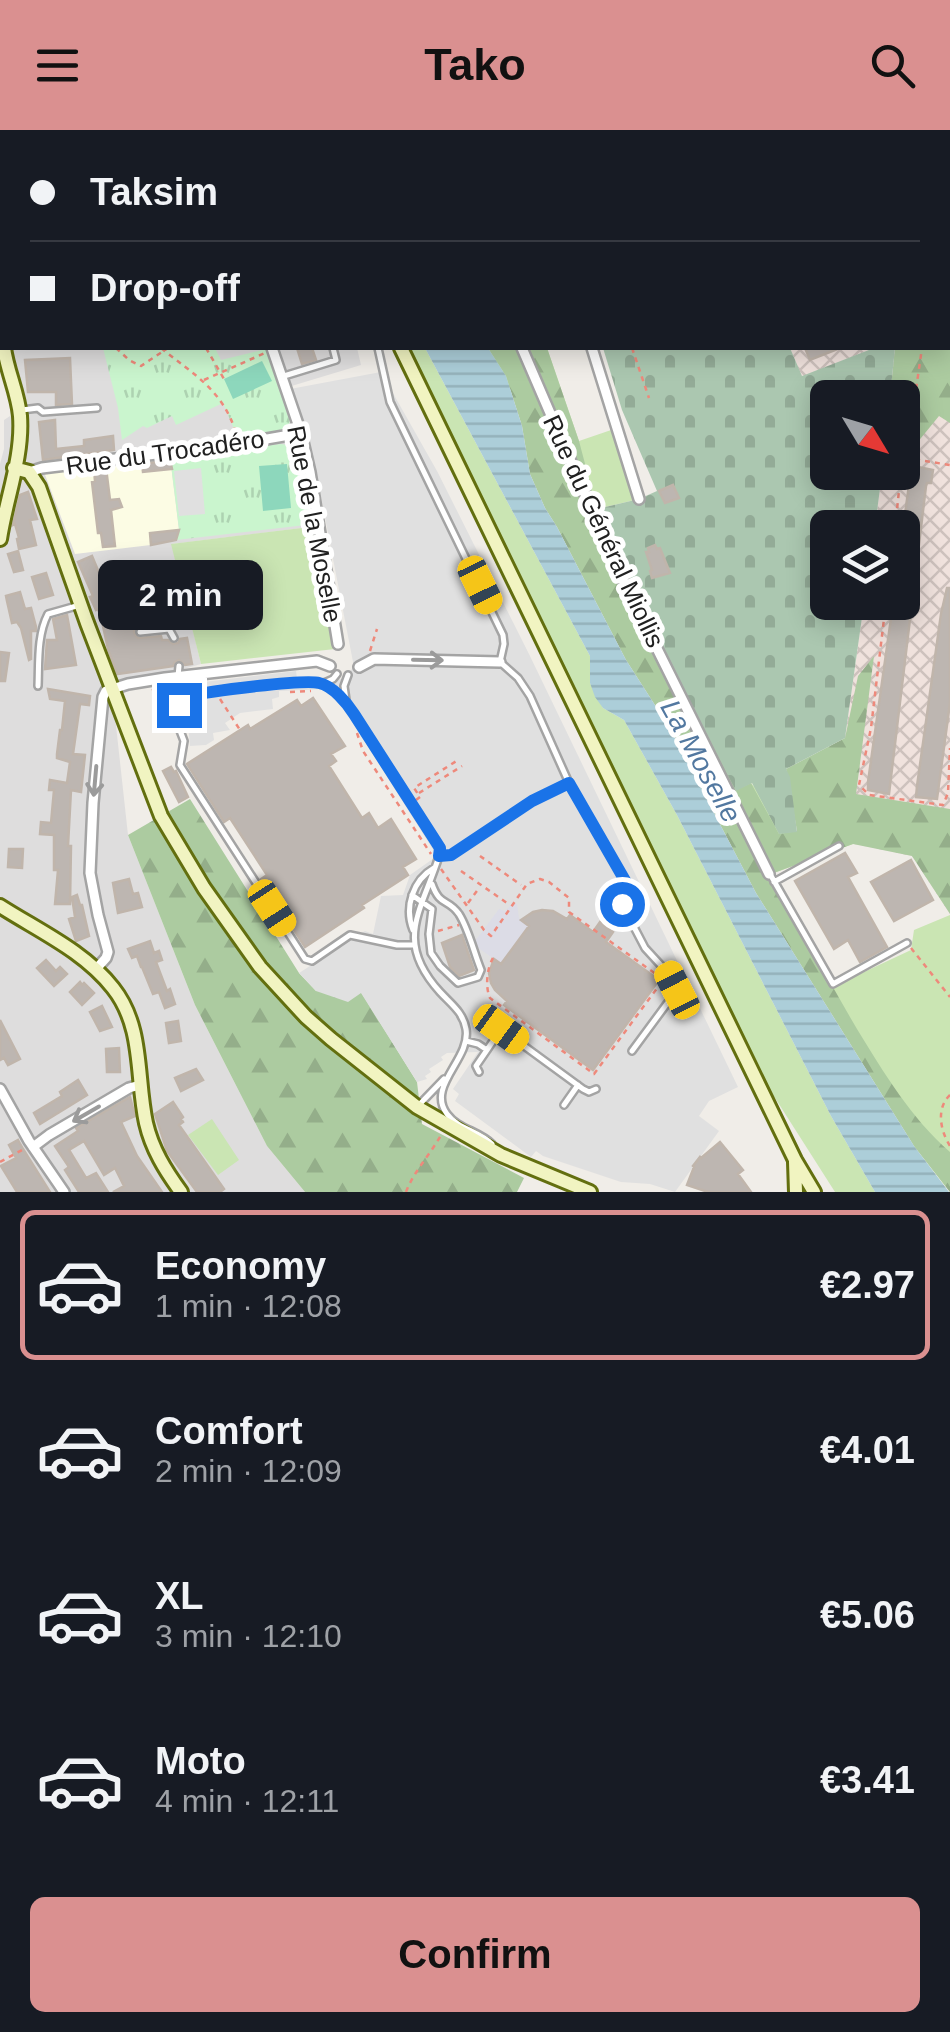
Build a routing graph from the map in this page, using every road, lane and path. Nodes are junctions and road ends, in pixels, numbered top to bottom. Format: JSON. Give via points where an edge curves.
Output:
{"nodes":[{"id":1,"x":5,"y":350,"type":"edge"},
{"id":2,"x":118,"y":350,"type":"edge"},
{"id":3,"x":161,"y":350,"type":"edge"},
{"id":4,"x":166,"y":350,"type":"edge"},
{"id":5,"x":207,"y":350,"type":"edge"},
{"id":6,"x":268,"y":350,"type":"edge"},
{"id":7,"x":273,"y":350,"type":"edge"},
{"id":8,"x":334,"y":350,"type":"edge"},
{"id":9,"x":378,"y":350,"type":"edge"},
{"id":10,"x":402,"y":350,"type":"edge"},
{"id":11,"x":523,"y":350,"type":"edge"},
{"id":12,"x":593,"y":350,"type":"edge"},
{"id":13,"x":633,"y":350,"type":"edge"},
{"id":14,"x":922,"y":350,"type":"edge"},
{"id":15,"x":252,"y":359,"type":"junction"},
{"id":16,"x":254,"y":365,"type":"dead end"},
{"id":17,"x":230,"y":369,"type":"junction"},
{"id":18,"x":220,"y":373,"type":"junction"},
{"id":19,"x":233,"y":375,"type":"dead end"},
{"id":20,"x":281,"y":377,"type":"junction"},
{"id":21,"x":224,"y":379,"type":"dead end"},
{"id":22,"x":917,"y":380,"type":"edge"},
{"id":23,"x":203,"y":381,"type":"junction"},
{"id":24,"x":649,"y":398,"type":"dead end"},
{"id":25,"x":97,"y":408,"type":"dead end"},
{"id":26,"x":20,"y":410,"type":"junction"},
{"id":27,"x":301,"y":433,"type":"junction"},
{"id":28,"x":238,"y":444,"type":"junction"},
{"id":29,"x":920,"y":461,"type":"edge"},
{"id":30,"x":950,"y":466,"type":"edge"},
{"id":31,"x":14,"y":468,"type":"junction"},
{"id":32,"x":29,"y":472,"type":"junction"},
{"id":33,"x":638,"y":499,"type":"dead end"},
{"id":34,"x":0,"y":539,"type":"edge"},
{"id":35,"x":81,"y":604,"type":"junction"},
{"id":36,"x":884,"y":620,"type":"edge"},
{"id":37,"x":378,"y":629,"type":"dead end"},
{"id":38,"x":140,"y":632,"type":"dead end"},
{"id":39,"x":174,"y":638,"type":"dead end"},
{"id":40,"x":338,"y":644,"type":"dead end"},
{"id":41,"x":500,"y":662,"type":"junction"},
{"id":42,"x":362,"y":664,"type":"joint"},
{"id":43,"x":334,"y":670,"type":"joint"},
{"id":44,"x":348,"y":675,"type":"dead end"},
{"id":45,"x":144,"y":681,"type":"junction"},
{"id":46,"x":38,"y":686,"type":"dead end"},
{"id":47,"x":320,"y":686,"type":"junction"},
{"id":48,"x":112,"y":688,"type":"junction"},
{"id":49,"x":292,"y":693,"type":"dead end"},
{"id":50,"x":187,"y":698,"type":"junction"},
{"id":51,"x":220,"y":700,"type":"dead end"},
{"id":52,"x":347,"y":703,"type":"junction"},
{"id":53,"x":240,"y":730,"type":"dead end"},
{"id":54,"x":357,"y":733,"type":"dead end"},
{"id":55,"x":950,"y":748,"type":"edge"},
{"id":56,"x":458,"y":760,"type":"dead end"},
{"id":57,"x":462,"y":766,"type":"dead end"},
{"id":58,"x":569,"y":783,"type":"junction"},
{"id":59,"x":418,"y":794,"type":"junction"},
{"id":60,"x":411,"y":803,"type":"junction"},
{"id":61,"x":392,"y":807,"type":"dead end"},
{"id":62,"x":400,"y":808,"type":"junction"},
{"id":63,"x":840,"y":846,"type":"dead end"},
{"id":64,"x":480,"y":856,"type":"dead end"},
{"id":65,"x":437,"y":863,"type":"junction"},
{"id":66,"x":462,"y":871,"type":"dead end"},
{"id":67,"x":772,"y":878,"type":"junction"},
{"id":68,"x":431,"y":882,"type":"junction"},
{"id":69,"x":520,"y":885,"type":"dead end"},
{"id":70,"x":478,"y":888,"type":"dead end"},
{"id":71,"x":426,"y":892,"type":"junction"},
{"id":72,"x":413,"y":893,"type":"junction"},
{"id":73,"x":437,"y":898,"type":"junction"},
{"id":74,"x":421,"y":902,"type":"junction"},
{"id":75,"x":507,"y":904,"type":"dead end"},
{"id":76,"x":0,"y":906,"type":"edge"},
{"id":77,"x":467,"y":906,"type":"junction"},
{"id":78,"x":475,"y":917,"type":"junction"},
{"id":79,"x":463,"y":923,"type":"junction"},
{"id":80,"x":414,"y":931,"type":"junction"},
{"id":81,"x":436,"y":938,"type":"dead end"},
{"id":82,"x":907,"y":943,"type":"joint"},
{"id":83,"x":414,"y":945,"type":"junction"},
{"id":84,"x":493,"y":958,"type":"dead end"},
{"id":85,"x":96,"y":968,"type":"junction"},
{"id":86,"x":950,"y":997,"type":"edge"},
{"id":87,"x":466,"y":1042,"type":"junction"},
{"id":88,"x":487,"y":1050,"type":"junction"},
{"id":89,"x":632,"y":1051,"type":"dead end"},
{"id":90,"x":479,"y":1072,"type":"dead end"},
{"id":91,"x":450,"y":1074,"type":"junction"},
{"id":92,"x":140,"y":1085,"type":"junction"},
{"id":93,"x":578,"y":1085,"type":"junction"},
{"id":94,"x":0,"y":1089,"type":"edge"},
{"id":95,"x":596,"y":1089,"type":"dead end"},
{"id":96,"x":950,"y":1095,"type":"edge"},
{"id":97,"x":564,"y":1105,"type":"dead end"},
{"id":98,"x":417,"y":1107,"type":"junction"},
{"id":99,"x":446,"y":1125,"type":"junction"},
{"id":100,"x":950,"y":1146,"type":"edge"},
{"id":101,"x":33,"y":1147,"type":"junction"},
{"id":102,"x":502,"y":1155,"type":"junction"},
{"id":103,"x":795,"y":1160,"type":"junction"},
{"id":104,"x":0,"y":1162,"type":"edge"},
{"id":105,"x":64,"y":1192,"type":"edge"},
{"id":106,"x":180,"y":1192,"type":"edge"},
{"id":107,"x":406,"y":1192,"type":"edge"},
{"id":108,"x":590,"y":1192,"type":"edge"},
{"id":109,"x":796,"y":1192,"type":"edge"},
{"id":110,"x":814,"y":1192,"type":"edge"}],
"edges":[{"from":1,"to":26,"type":"main road"},
{"from":2,"to":3,"type":"path","via":[[141,366]]},
{"from":4,"to":23,"type":"path"},
{"from":5,"to":18,"type":"path"},
{"from":6,"to":15,"type":"path"},
{"from":7,"to":20,"type":"street","name":"Rue de la Moselle"},
{"from":8,"to":20,"type":"lane","via":[[336,360]]},
{"from":9,"to":41,"type":"lane","via":[[390,402],[503,635]]},
{"from":10,"to":103,"type":"main road"},
{"from":11,"to":67,"type":"street","name":"Rue du Général Miollis","via":[[615,564]]},
{"from":12,"to":33,"type":"street"},
{"from":13,"to":24,"type":"path"},
{"from":14,"to":22,"type":"path"},
{"from":15,"to":16,"type":"path"},
{"from":15,"to":17,"type":"path"},
{"from":17,"to":18,"type":"path"},
{"from":17,"to":19,"type":"path"},
{"from":18,"to":21,"type":"path"},
{"from":18,"to":23,"type":"path"},
{"from":20,"to":27,"type":"street","name":"Rue de la Moselle"},
{"from":23,"to":28,"type":"path","via":[[227,409]]},
{"from":25,"to":26,"type":"lane"},
{"from":26,"to":31,"type":"main road"},
{"from":27,"to":28,"type":"street","name":"Rue du Trocadéro"},
{"from":27,"to":40,"type":"street","name":"Rue de la Moselle"},
{"from":28,"to":32,"type":"street","name":"Rue du Trocadéro"},
{"from":29,"to":30,"type":"path"},
{"from":31,"to":32,"type":"main road"},
{"from":31,"to":34,"type":"main road"},
{"from":32,"to":35,"type":"main road","via":[[40,486]]},
{"from":35,"to":46,"type":"lane","via":[[48,614]]},
{"from":35,"to":48,"type":"main road"},
{"from":36,"to":55,"type":"path","via":[[859,785],[868,795],[943,805]]},
{"from":37,"to":42,"type":"path"},
{"from":38,"to":39,"type":"lane","via":[[169,629]]},
{"from":42,"to":41,"type":"street","one_way":true},
{"from":41,"to":58,"type":"lane","via":[[530,696]]},
{"from":43,"to":45,"type":"street","via":[[317,661],[179,671]]},
{"from":43,"to":47,"type":"lane"},
{"from":44,"to":52,"type":"lane"},
{"from":45,"to":48,"type":"street"},
{"from":45,"to":50,"type":"path","via":[[162,695]]},
{"from":47,"to":49,"type":"path"},
{"from":47,"to":50,"type":"lane"},
{"from":47,"to":52,"type":"lane"},
{"from":48,"to":85,"type":"street","one_way":true,"via":[[103,698],[93,803],[90,872],[108,952]]},
{"from":48,"to":98,"type":"main road","via":[[161,816],[260,967],[306,1017]]},
{"from":50,"to":83,"type":"lane","via":[[174,716],[184,741],[180,765],[305,959],[350,934]]},
{"from":51,"to":53,"type":"path"},
{"from":52,"to":60,"type":"lane"},
{"from":54,"to":62,"type":"path"},
{"from":56,"to":59,"type":"path","via":[[414,788]]},
{"from":57,"to":59,"type":"path"},
{"from":58,"to":65,"type":"lane"},
{"from":58,"to":89,"type":"lane","via":[[631,891],[622,904],[677,990]]},
{"from":59,"to":60,"type":"path"},
{"from":60,"to":62,"type":"path"},
{"from":60,"to":65,"type":"lane","via":[[440,848]]},
{"from":61,"to":62,"type":"path"},
{"from":62,"to":65,"type":"path"},
{"from":63,"to":67,"type":"lane"},
{"from":64,"to":69,"type":"path"},
{"from":65,"to":68,"type":"lane"},
{"from":65,"to":72,"type":"lane"},
{"from":65,"to":77,"type":"path"},
{"from":66,"to":75,"type":"path"},
{"from":67,"to":82,"type":"lane","via":[[832,984]]},
{"from":68,"to":71,"type":"lane"},
{"from":68,"to":73,"type":"lane"},
{"from":70,"to":77,"type":"path"},
{"from":71,"to":72,"type":"lane"},
{"from":71,"to":73,"type":"lane"},
{"from":71,"to":74,"type":"lane"},
{"from":72,"to":74,"type":"lane"},
{"from":72,"to":80,"type":"lane"},
{"from":73,"to":79,"type":"lane"},
{"from":74,"to":79,"type":"lane","via":[[432,908],[431,953],[458,983],[481,970]]},
{"from":74,"to":80,"type":"lane"},
{"from":76,"to":85,"type":"main road"},
{"from":77,"to":78,"type":"path"},
{"from":78,"to":79,"type":"path"},
{"from":78,"to":84,"type":"path","via":[[491,936],[527,884],[549,882],[569,898],[569,912],[664,980],[594,1074],[490,998]]},
{"from":79,"to":81,"type":"path","via":[[436,932]]},
{"from":80,"to":83,"type":"lane"},
{"from":82,"to":86,"type":"path"},
{"from":83,"to":87,"type":"lane","via":[[431,981],[463,1017]]},
{"from":85,"to":92,"type":"main road","via":[[133,1026]]},
{"from":87,"to":88,"type":"lane"},
{"from":87,"to":91,"type":"lane"},
{"from":88,"to":90,"type":"lane"},
{"from":88,"to":93,"type":"lane","via":[[501,1029]]},
{"from":91,"to":98,"type":"lane"},
{"from":91,"to":102,"type":"lane","via":[[441,1092],[447,1114]]},
{"from":92,"to":101,"type":"street","one_way":true},
{"from":92,"to":106,"type":"main road","via":[[156,1152]]},
{"from":93,"to":95,"type":"lane"},
{"from":93,"to":97,"type":"lane"},
{"from":94,"to":101,"type":"street"},
{"from":96,"to":100,"type":"path","via":[[940,1119]]},
{"from":98,"to":99,"type":"main road"},
{"from":99,"to":102,"type":"main road"},
{"from":99,"to":107,"type":"path"},
{"from":101,"to":104,"type":"path"},
{"from":101,"to":105,"type":"street"},
{"from":102,"to":108,"type":"main road"},
{"from":103,"to":109,"type":"main road"},
{"from":103,"to":110,"type":"main road"}]}
